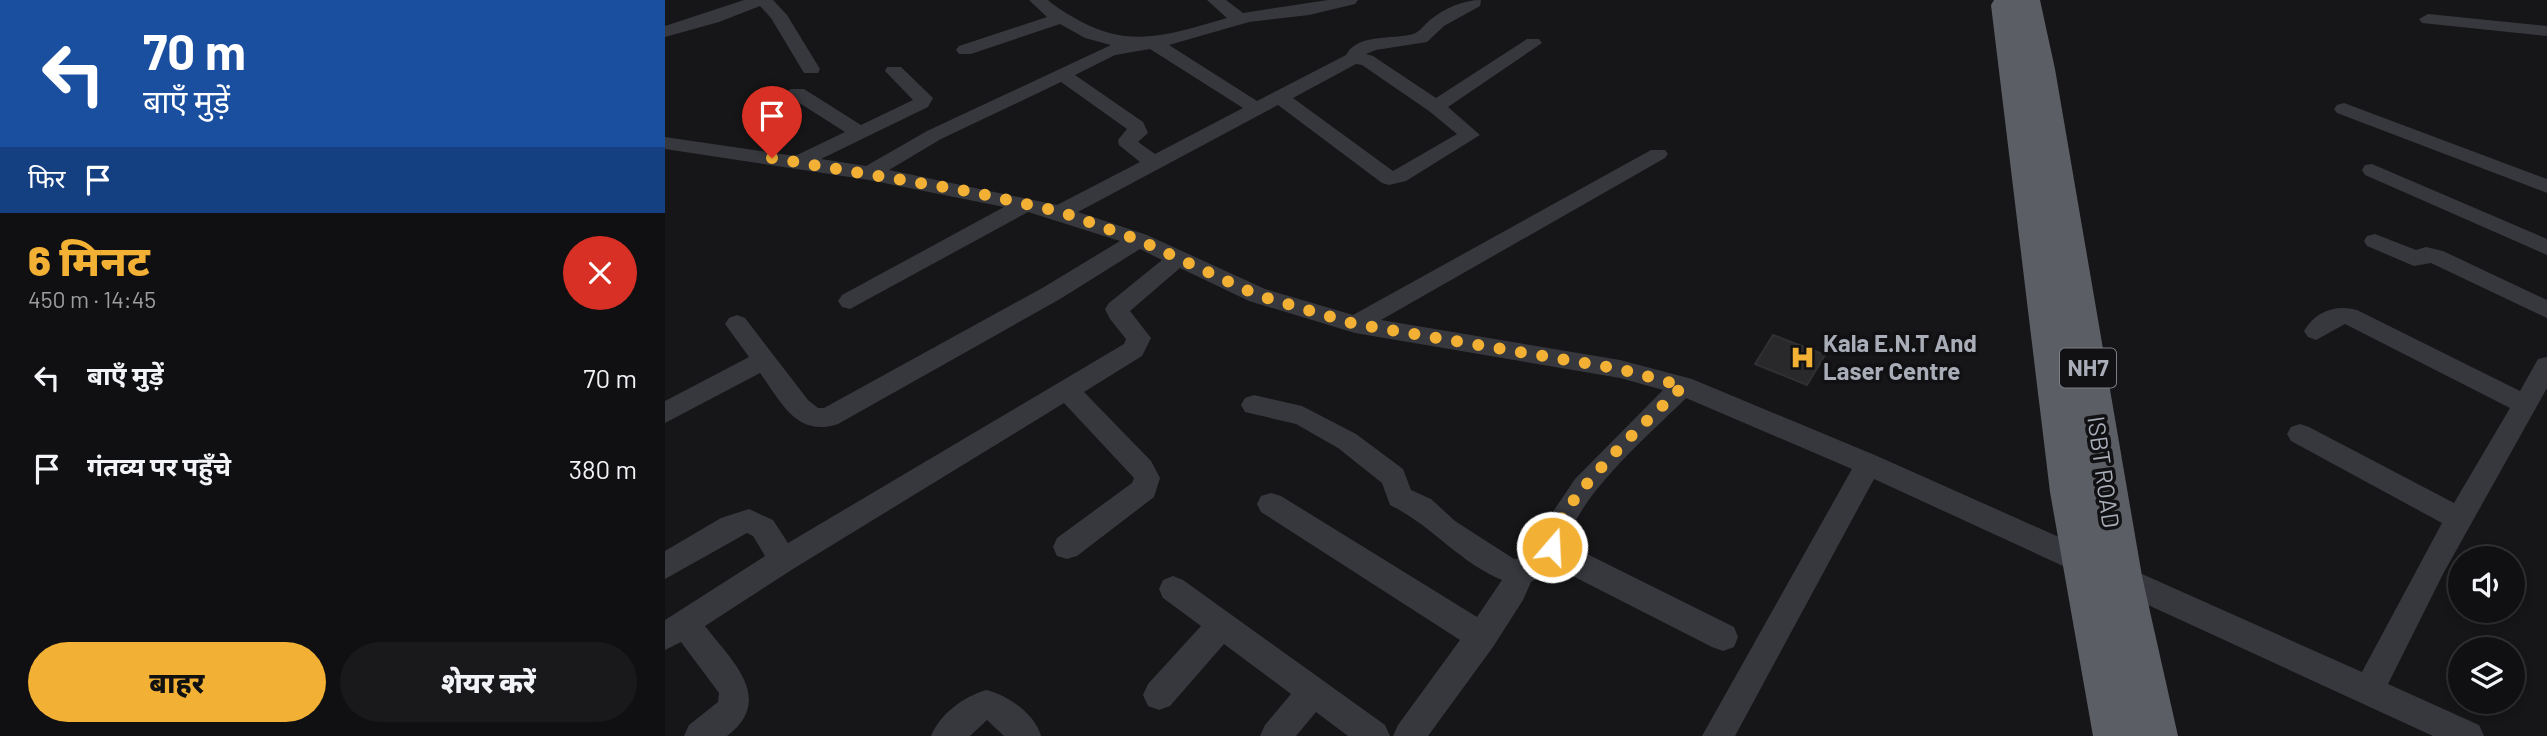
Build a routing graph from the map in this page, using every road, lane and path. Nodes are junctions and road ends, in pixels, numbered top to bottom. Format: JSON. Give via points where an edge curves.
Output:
{"nodes":[{"id":1,"x":761,"y":0,"type":"edge"},
{"id":2,"x":1038,"y":0,"type":"edge"},
{"id":3,"x":1216,"y":0,"type":"edge"},
{"id":4,"x":1349,"y":0,"type":"edge"},
{"id":5,"x":2003,"y":0,"type":"edge"},
{"id":6,"x":2027,"y":0,"type":"edge"},
{"id":7,"x":1474,"y":2,"type":"dead end"},
{"id":8,"x":1061,"y":18,"type":"junction"},
{"id":9,"x":1239,"y":19,"type":"junction"},
{"id":10,"x":2428,"y":19,"type":"dead end"},
{"id":11,"x":2547,"y":31,"type":"edge"},
{"id":12,"x":665,"y":32,"type":"edge"},
{"id":13,"x":1153,"y":43,"type":"junction"},
{"id":14,"x":1533,"y":43,"type":"dead end"},
{"id":15,"x":965,"y":50,"type":"dead end"},
{"id":16,"x":1353,"y":58,"type":"junction"},
{"id":17,"x":811,"y":69,"type":"dead end"},
{"id":18,"x":894,"y":71,"type":"dead end"},
{"id":19,"x":1062,"y":74,"type":"junction"},
{"id":20,"x":797,"y":93,"type":"dead end"},
{"id":21,"x":1281,"y":98,"type":"junction"},
{"id":22,"x":1436,"y":107,"type":"junction"},
{"id":23,"x":2344,"y":109,"type":"dead end"},
{"id":24,"x":1259,"y":110,"type":"junction"},
{"id":25,"x":859,"y":132,"type":"junction"},
{"id":26,"x":665,"y":143,"type":"edge"},
{"id":27,"x":1658,"y":154,"type":"dead end"},
{"id":28,"x":799,"y":162,"type":"junction"},
{"id":29,"x":1155,"y":163,"type":"junction"},
{"id":30,"x":2372,"y":170,"type":"dead end"},
{"id":31,"x":869,"y":173,"type":"junction"},
{"id":32,"x":2547,"y":186,"type":"edge"},
{"id":33,"x":1026,"y":204,"type":"junction"},
{"id":34,"x":1061,"y":212,"type":"junction"},
{"id":35,"x":1139,"y":240,"type":"junction"},
{"id":36,"x":2375,"y":241,"type":"dead end"},
{"id":37,"x":2547,"y":248,"type":"edge"},
{"id":38,"x":1177,"y":259,"type":"junction"},
{"id":39,"x":850,"y":300,"type":"dead end"},
{"id":40,"x":2547,"y":310,"type":"edge"},
{"id":41,"x":737,"y":324,"type":"dead end"},
{"id":42,"x":1355,"y":324,"type":"junction"},
{"id":43,"x":2316,"y":331,"type":"dead end"},
{"id":44,"x":764,"y":360,"type":"junction"},
{"id":45,"x":2547,"y":366,"type":"edge"},
{"id":46,"x":1683,"y":386,"type":"junction"},
{"id":47,"x":1066,"y":390,"type":"junction"},
{"id":48,"x":2524,"y":404,"type":"junction"},
{"id":49,"x":1254,"y":405,"type":"dead end"},
{"id":50,"x":665,"y":413,"type":"edge"},
{"id":51,"x":2300,"y":434,"type":"dead end"},
{"id":52,"x":1868,"y":464,"type":"junction"},
{"id":53,"x":1271,"y":504,"type":"dead end"},
{"id":54,"x":2459,"y":519,"type":"junction"},
{"id":55,"x":1067,"y":547,"type":"dead end"},
{"id":56,"x":1554,"y":550,"type":"junction"},
{"id":57,"x":783,"y":560,"type":"junction"},
{"id":58,"x":665,"y":566,"type":"edge"},
{"id":59,"x":2101,"y":568,"type":"junction"},
{"id":60,"x":1519,"y":573,"type":"junction"},
{"id":61,"x":1173,"y":589,"type":"dead end"},
{"id":62,"x":1221,"y":625,"type":"junction"},
{"id":63,"x":675,"y":629,"type":"edge"},
{"id":64,"x":1482,"y":637,"type":"junction"},
{"id":65,"x":1723,"y":637,"type":"dead end"},
{"id":66,"x":2369,"y":690,"type":"junction"},
{"id":67,"x":1313,"y":692,"type":"junction"},
{"id":68,"x":1159,"y":695,"type":"dead end"},
{"id":69,"x":1025,"y":735,"type":"edge"},
{"id":70,"x":700,"y":736,"type":"edge"},
{"id":71,"x":947,"y":736,"type":"edge"},
{"id":72,"x":1276,"y":736,"type":"edge"},
{"id":73,"x":1374,"y":736,"type":"edge"},
{"id":74,"x":1409,"y":736,"type":"edge"},
{"id":75,"x":1718,"y":736,"type":"edge"},
{"id":76,"x":2118,"y":736,"type":"edge"},
{"id":77,"x":2153,"y":736,"type":"edge"},
{"id":78,"x":2468,"y":736,"type":"edge"}],
"edges":[{"from":1,"to":12,"type":"street"},
{"from":1,"to":17,"type":"street","via":[[778,15]]},
{"from":2,"to":8,"type":"street"},
{"from":3,"to":9,"type":"street"},
{"from":4,"to":9,"type":"street"},
{"from":5,"to":59,"type":"highway","number":"NH7","via":[[2071,492]]},
{"from":6,"to":59,"type":"highway","name":"ISBT ROAD","number":"NH7","via":[[2041,69]]},
{"from":7,"to":16,"type":"street","via":[[1420,38],[1372,45]]},
{"from":8,"to":13,"type":"street","via":[[1109,40]]},
{"from":8,"to":15,"type":"street"},
{"from":9,"to":13,"type":"street"},
{"from":10,"to":11,"type":"street"},
{"from":13,"to":19,"type":"street","via":[[1110,51]]},
{"from":13,"to":24,"type":"street"},
{"from":14,"to":22,"type":"street"},
{"from":16,"to":21,"type":"street"},
{"from":16,"to":22,"type":"street","via":[[1367,61]]},
{"from":18,"to":25,"type":"street","via":[[923,101]]},
{"from":19,"to":29,"type":"street","via":[[1136,126],[1138,133],[1128,140],[1129,145]]},
{"from":19,"to":31,"type":"street","via":[[934,135]]},
{"from":20,"to":25,"type":"street"},
{"from":21,"to":22,"type":"street","via":[[1392,178],[1470,135]]},
{"from":21,"to":24,"type":"street"},
{"from":23,"to":32,"type":"street"},
{"from":24,"to":29,"type":"street"},
{"from":25,"to":28,"type":"street"},
{"from":26,"to":28,"type":"street"},
{"from":27,"to":42,"type":"street"},
{"from":28,"to":31,"type":"street"},
{"from":29,"to":34,"type":"street"},
{"from":30,"to":37,"type":"street"},
{"from":31,"to":33,"type":"street"},
{"from":33,"to":34,"type":"street"},
{"from":33,"to":39,"type":"street"},
{"from":34,"to":35,"type":"street"},
{"from":35,"to":38,"type":"street"},
{"from":35,"to":44,"type":"street","via":[[832,417],[811,418]]},
{"from":36,"to":40,"type":"street","via":[[2414,258],[2435,256]]},
{"from":38,"to":42,"type":"street","via":[[1257,295]]},
{"from":38,"to":47,"type":"street","via":[[1118,309],[1139,338],[1136,347]]},
{"from":41,"to":44,"type":"street"},
{"from":42,"to":46,"type":"street","via":[[1620,369]]},
{"from":43,"to":48,"type":"street","via":[[2337,315],[2349,316]]},
{"from":44,"to":50,"type":"street"},
{"from":45,"to":48,"type":"street"},
{"from":46,"to":52,"type":"street"},
{"from":46,"to":56,"type":"street","via":[[1567,508],[1552,541]]},
{"from":47,"to":55,"type":"street","via":[[1147,478],[1145,489]]},
{"from":47,"to":57,"type":"street"},
{"from":48,"to":54,"type":"street"},
{"from":49,"to":60,"type":"street","via":[[1302,416],[1347,441],[1394,477],[1400,497],[1421,507],[1487,557]]},
{"from":51,"to":54,"type":"street"},
{"from":52,"to":59,"type":"street"},
{"from":52,"to":75,"type":"street"},
{"from":53,"to":64,"type":"street"},
{"from":54,"to":66,"type":"street"},
{"from":56,"to":60,"type":"street","via":[[1529,572]]},
{"from":56,"to":65,"type":"street"},
{"from":57,"to":58,"type":"street","via":[[763,528],[749,521],[731,526]]},
{"from":57,"to":63,"type":"street"},
{"from":59,"to":66,"type":"street"},
{"from":59,"to":76,"type":"highway","number":"NH7"},
{"from":59,"to":77,"type":"highway","name":"ISBT ROAD","number":"NH7"},
{"from":60,"to":64,"type":"street","via":[[1513,591]]},
{"from":61,"to":62,"type":"street"},
{"from":62,"to":67,"type":"street"},
{"from":62,"to":68,"type":"street"},
{"from":63,"to":70,"type":"street","via":[[734,688],[735,706]]},
{"from":64,"to":74,"type":"street"},
{"from":66,"to":78,"type":"street"},
{"from":67,"to":72,"type":"street"},
{"from":67,"to":73,"type":"street"},
{"from":69,"to":71,"type":"street","via":[[990,704],[976,709]]}]}
